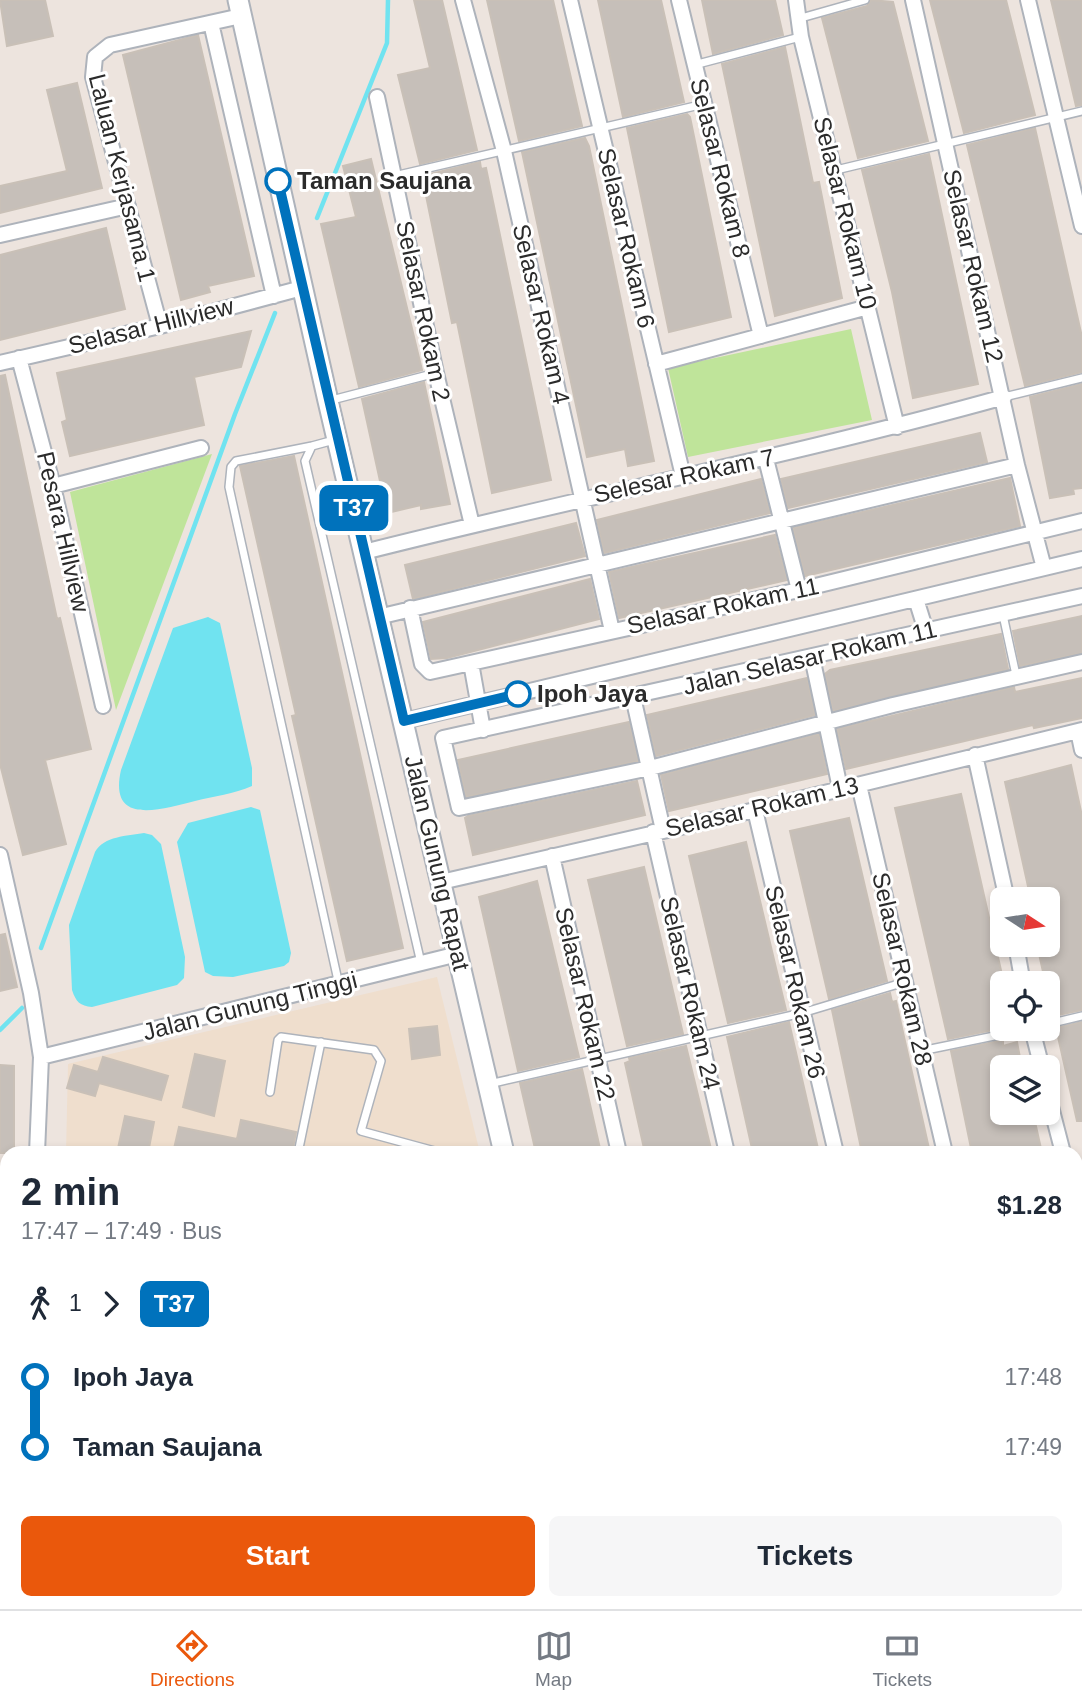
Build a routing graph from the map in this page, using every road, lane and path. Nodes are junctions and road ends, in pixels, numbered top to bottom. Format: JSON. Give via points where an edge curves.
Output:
{"nodes":[{"id":1,"x":463,"y":0,"type":"edge"},
{"id":2,"x":570,"y":0,"type":"edge"},
{"id":3,"x":679,"y":0,"type":"edge"},
{"id":4,"x":796,"y":0,"type":"edge"},
{"id":5,"x":866,"y":0,"type":"edge"},
{"id":6,"x":913,"y":0,"type":"edge"},
{"id":7,"x":1028,"y":0,"type":"edge"},
{"id":8,"x":240,"y":8,"type":"edge"},
{"id":9,"x":801,"y":18,"type":"junction"},
{"id":10,"x":211,"y":23,"type":"junction"},
{"id":11,"x":801,"y":37,"type":"junction"},
{"id":12,"x":694,"y":65,"type":"junction"},
{"id":13,"x":377,"y":97,"type":"dead end"},
{"id":14,"x":704,"y":104,"type":"junction"},
{"id":15,"x":1082,"y":111,"type":"edge"},
{"id":16,"x":1056,"y":118,"type":"junction"},
{"id":17,"x":600,"y":129,"type":"junction"},
{"id":18,"x":944,"y":145,"type":"junction"},
{"id":19,"x":504,"y":151,"type":"junction"},
{"id":20,"x":836,"y":170,"type":"junction"},
{"id":21,"x":394,"y":176,"type":"junction"},
{"id":22,"x":128,"y":206,"type":"junction"},
{"id":23,"x":1082,"y":226,"type":"edge"},
{"id":24,"x":0,"y":235,"type":"edge"},
{"id":25,"x":302,"y":288,"type":"junction"},
{"id":26,"x":274,"y":296,"type":"junction"},
{"id":27,"x":868,"y":307,"type":"junction"},
{"id":28,"x":160,"y":327,"type":"junction"},
{"id":29,"x":761,"y":336,"type":"junction"},
{"id":30,"x":19,"y":358,"type":"junction"},
{"id":31,"x":0,"y":363,"type":"edge"},
{"id":32,"x":656,"y":364,"type":"junction"},
{"id":33,"x":436,"y":373,"type":"junction"},
{"id":34,"x":1082,"y":378,"type":"edge"},
{"id":35,"x":1004,"y":397,"type":"junction"},
{"id":36,"x":328,"y":401,"type":"junction"},
{"id":37,"x":897,"y":427,"type":"junction"},
{"id":38,"x":338,"y":438,"type":"junction"},
{"id":39,"x":312,"y":446,"type":"junction"},
{"id":40,"x":201,"y":448,"type":"dead end"},
{"id":41,"x":766,"y":458,"type":"junction"},
{"id":42,"x":1017,"y":465,"type":"junction"},
{"id":43,"x":683,"y":476,"type":"junction"},
{"id":44,"x":53,"y":486,"type":"junction"},
{"id":45,"x":583,"y":498,"type":"junction"},
{"id":46,"x":1082,"y":521,"type":"edge"},
{"id":47,"x":780,"y":523,"type":"junction"},
{"id":48,"x":472,"y":524,"type":"junction"},
{"id":49,"x":1035,"y":531,"type":"junction"},
{"id":50,"x":364,"y":552,"type":"junction"},
{"id":51,"x":1082,"y":559,"type":"edge"},
{"id":52,"x":599,"y":563,"type":"junction"},
{"id":53,"x":1044,"y":568,"type":"junction"},
{"id":54,"x":799,"y":590,"type":"junction"},
{"id":55,"x":1082,"y":596,"type":"edge"},
{"id":56,"x":916,"y":599,"type":"junction"},
{"id":57,"x":410,"y":608,"type":"junction"},
{"id":58,"x":1003,"y":615,"type":"junction"},
{"id":59,"x":379,"y":617,"type":"junction"},
{"id":60,"x":612,"y":631,"type":"junction"},
{"id":61,"x":926,"y":631,"type":"junction"},
{"id":62,"x":812,"y":657,"type":"junction"},
{"id":63,"x":1082,"y":662,"type":"edge"},
{"id":64,"x":471,"y":663,"type":"junction"},
{"id":65,"x":1016,"y":676,"type":"junction"},
{"id":66,"x":633,"y":697,"type":"junction"},
{"id":67,"x":477,"y":703,"type":"junction"},
{"id":68,"x":103,"y":706,"type":"dead end"},
{"id":69,"x":404,"y":721,"type":"junction"},
{"id":70,"x":828,"y":722,"type":"junction"},
{"id":71,"x":482,"y":730,"type":"junction"},
{"id":72,"x":1080,"y":730,"type":"edge"},
{"id":73,"x":1082,"y":750,"type":"edge"},
{"id":74,"x":975,"y":755,"type":"junction"},
{"id":75,"x":650,"y":768,"type":"junction"},
{"id":76,"x":859,"y":785,"type":"junction"},
{"id":77,"x":840,"y":788,"type":"junction"},
{"id":78,"x":755,"y":810,"type":"junction"},
{"id":79,"x":658,"y":831,"type":"junction"},
{"id":80,"x":0,"y":855,"type":"edge"},
{"id":81,"x":552,"y":856,"type":"junction"},
{"id":82,"x":441,"y":882,"type":"junction"},
{"id":83,"x":1004,"y":887,"type":"edge"},
{"id":84,"x":458,"y":954,"type":"junction"},
{"id":85,"x":421,"y":964,"type":"junction"},
{"id":86,"x":906,"y":982,"type":"junction"},
{"id":87,"x":339,"y":985,"type":"junction"},
{"id":88,"x":802,"y":1013,"type":"junction"},
{"id":89,"x":1082,"y":1016,"type":"edge"},
{"id":90,"x":1060,"y":1021,"type":"edge"},
{"id":91,"x":699,"y":1035,"type":"junction"},
{"id":92,"x":990,"y":1037,"type":"edge"},
{"id":93,"x":321,"y":1042,"type":"junction"},
{"id":94,"x":921,"y":1052,"type":"junction"},
{"id":95,"x":41,"y":1057,"type":"junction"},
{"id":96,"x":597,"y":1060,"type":"junction"},
{"id":97,"x":487,"y":1084,"type":"junction"},
{"id":98,"x":270,"y":1092,"type":"dead end"},
{"id":99,"x":1056,"y":1125,"type":"edge"},
{"id":100,"x":37,"y":1146,"type":"edge"},
{"id":101,"x":299,"y":1146,"type":"edge"},
{"id":102,"x":416,"y":1146,"type":"edge"},
{"id":103,"x":502,"y":1146,"type":"edge"},
{"id":104,"x":617,"y":1146,"type":"edge"},
{"id":105,"x":725,"y":1146,"type":"edge"},
{"id":106,"x":834,"y":1146,"type":"edge"},
{"id":107,"x":943,"y":1146,"type":"edge"},
{"id":108,"x":1061,"y":1146,"type":"edge"}],
"edges":[{"from":1,"to":19,"type":"street","name":"Selasar Rokam 4"},
{"from":2,"to":17,"type":"street","name":"Selasar Rokam 6"},
{"from":3,"to":12,"type":"street","name":"Selasar Rokam 8"},
{"from":4,"to":9,"type":"street","name":"Selasar Rokam 10"},
{"from":5,"to":9,"type":"lane"},
{"from":6,"to":18,"type":"street","name":"Selasar Rokam 12"},
{"from":7,"to":16,"type":"street"},
{"from":8,"to":10,"type":"street","name":"Laluan Kerjasama 1"},
{"from":8,"to":25,"type":"street","name":"Jalan Gunung Rapat"},
{"from":9,"to":11,"type":"street","name":"Selasar Rokam 10"},
{"from":10,"to":22,"type":"street","name":"Laluan Kerjasama 1","via":[[110,44],[95,57],[93,78]]},
{"from":10,"to":26,"type":"street"},
{"from":11,"to":12,"type":"lane"},
{"from":11,"to":20,"type":"street","name":"Selasar Rokam 10"},
{"from":12,"to":14,"type":"street","name":"Selasar Rokam 8"},
{"from":13,"to":21,"type":"street","name":"Selasar Rokam 2"},
{"from":14,"to":17,"type":"lane"},
{"from":14,"to":29,"type":"street","name":"Selasar Rokam 8"},
{"from":15,"to":16,"type":"lane"},
{"from":16,"to":18,"type":"lane"},
{"from":16,"to":23,"type":"street"},
{"from":17,"to":19,"type":"lane"},
{"from":17,"to":32,"type":"street","name":"Selasar Rokam 6"},
{"from":18,"to":20,"type":"lane"},
{"from":18,"to":35,"type":"street","name":"Selasar Rokam 12"},
{"from":19,"to":21,"type":"lane"},
{"from":19,"to":45,"type":"street","name":"Selasar Rokam 4"},
{"from":20,"to":27,"type":"street","name":"Selasar Rokam 10"},
{"from":21,"to":33,"type":"street","name":"Selasar Rokam 2"},
{"from":22,"to":24,"type":"street"},
{"from":22,"to":28,"type":"street","name":"Laluan Kerjasama 1"},
{"from":25,"to":26,"type":"street","name":"Selasar Hillview"},
{"from":25,"to":36,"type":"street","name":"Jalan Gunung Rapat"},
{"from":26,"to":28,"type":"street","name":"Selasar Hillview"},
{"from":27,"to":29,"type":"street"},
{"from":27,"to":37,"type":"street","name":"Selasar Rokam 10"},
{"from":28,"to":30,"type":"street","name":"Selasar Hillview"},
{"from":29,"to":32,"type":"street"},
{"from":30,"to":31,"type":"street","name":"Selasar Hillview"},
{"from":30,"to":44,"type":"street","name":"Pesara Hillview"},
{"from":32,"to":43,"type":"street","name":"Selasar Rokam 6"},
{"from":33,"to":36,"type":"lane"},
{"from":33,"to":48,"type":"street","name":"Selasar Rokam 2"},
{"from":34,"to":35,"type":"lane"},
{"from":35,"to":37,"type":"street","name":"Selesar Rokam 7"},
{"from":35,"to":42,"type":"street","name":"Selasar Rokam 12"},
{"from":36,"to":38,"type":"street","name":"Jalan Gunung Rapat"},
{"from":37,"to":41,"type":"street","name":"Selesar Rokam 7"},
{"from":38,"to":39,"type":"lane"},
{"from":38,"to":50,"type":"street","name":"Jalan Gunung Rapat"},
{"from":39,"to":85,"type":"lane","via":[[305,461]]},
{"from":39,"to":87,"type":"lane","via":[[236,461],[229,487]]},
{"from":40,"to":44,"type":"street"},
{"from":41,"to":43,"type":"street","name":"Selesar Rokam 7"},
{"from":41,"to":47,"type":"street"},
{"from":42,"to":47,"type":"street"},
{"from":42,"to":49,"type":"street","name":"Selasar Rokam 12"},
{"from":43,"to":45,"type":"street","name":"Selesar Rokam 7"},
{"from":44,"to":68,"type":"street","name":"Pesara Hillview"},
{"from":45,"to":48,"type":"street","name":"Selesar Rokam 7"},
{"from":45,"to":52,"type":"street","name":"Selasar Rokam 4"},
{"from":46,"to":49,"type":"street","name":"Selasar Rokam 11"},
{"from":47,"to":52,"type":"street"},
{"from":47,"to":54,"type":"street"},
{"from":48,"to":50,"type":"street","name":"Selesar Rokam 7"},
{"from":49,"to":53,"type":"street","name":"Selasar Rokam 12"},
{"from":49,"to":54,"type":"street","name":"Selasar Rokam 11"},
{"from":50,"to":59,"type":"street","name":"Jalan Gunung Rapat"},
{"from":51,"to":53,"type":"street","name":"Selasar Rokam 11"},
{"from":52,"to":57,"type":"street"},
{"from":52,"to":60,"type":"street","name":"Selasar Rokam 4"},
{"from":53,"to":56,"type":"street","name":"Selasar Rokam 11"},
{"from":54,"to":60,"type":"street","name":"Selasar Rokam 11"},
{"from":55,"to":58,"type":"street","name":"Jalan Selasar Rokam 11"},
{"from":56,"to":61,"type":"street"},
{"from":56,"to":67,"type":"street","name":"Selasar Rokam 11"},
{"from":57,"to":59,"type":"street"},
{"from":57,"to":64,"type":"street","name":"Selasar Rokam 11","via":[[422,664],[430,672]]},
{"from":58,"to":61,"type":"street","name":"Jalan Selasar Rokam 11"},
{"from":58,"to":65,"type":"lane"},
{"from":59,"to":69,"type":"street","name":"Jalan Gunung Rapat"},
{"from":60,"to":64,"type":"street","name":"Selasar Rokam 11"},
{"from":61,"to":62,"type":"street","name":"Jalan Selasar Rokam 11"},
{"from":62,"to":66,"type":"street","name":"Jalan Selasar Rokam 11"},
{"from":62,"to":70,"type":"street"},
{"from":63,"to":65,"type":"street"},
{"from":64,"to":67,"type":"street"},
{"from":65,"to":70,"type":"street"},
{"from":66,"to":71,"type":"street","name":"Jalan Selasar Rokam 11"},
{"from":66,"to":75,"type":"street","name":"Selasar Rokam 24"},
{"from":67,"to":69,"type":"street","name":"Selasar Rokam 11"},
{"from":67,"to":71,"type":"street"},
{"from":69,"to":82,"type":"street","name":"Jalan Gunung Rapat"},
{"from":70,"to":75,"type":"street"},
{"from":70,"to":77,"type":"street"},
{"from":71,"to":75,"type":"street","name":"Jalan Selasar Rokam 11","via":[[443,738],[459,808]]},
{"from":72,"to":73,"type":"street"},
{"from":72,"to":74,"type":"street","name":"Selasar Rokam 13"},
{"from":74,"to":76,"type":"street","name":"Selasar Rokam 13"},
{"from":74,"to":83,"type":"street"},
{"from":75,"to":79,"type":"street","name":"Selasar Rokam 24"},
{"from":76,"to":77,"type":"street","name":"Selasar Rokam 13"},
{"from":76,"to":86,"type":"street","name":"Selasar Rokam 28"},
{"from":77,"to":78,"type":"street","name":"Selasar Rokam 13"},
{"from":78,"to":79,"type":"street","name":"Selasar Rokam 13"},
{"from":78,"to":88,"type":"street","name":"Selasar Rokam 26"},
{"from":79,"to":81,"type":"street","name":"Selasar Rokam 13"},
{"from":79,"to":91,"type":"street","name":"Selasar Rokam 24"},
{"from":80,"to":95,"type":"street"},
{"from":81,"to":82,"type":"street","name":"Selasar Rokam 13"},
{"from":81,"to":96,"type":"street","name":"Selasar Rokam 22"},
{"from":82,"to":84,"type":"street","name":"Jalan Gunung Rapat"},
{"from":84,"to":85,"type":"street","name":"Jalan Gunung Tinggi"},
{"from":84,"to":97,"type":"street","name":"Jalan Gunung Rapat"},
{"from":85,"to":87,"type":"street","name":"Jalan Gunung Tinggi"},
{"from":86,"to":88,"type":"lane"},
{"from":86,"to":94,"type":"street","name":"Selasar Rokam 28"},
{"from":87,"to":95,"type":"street","name":"Jalan Gunung Tinggi"},
{"from":88,"to":91,"type":"lane"},
{"from":88,"to":106,"type":"street","name":"Selasar Rokam 26"},
{"from":89,"to":90,"type":"lane"},
{"from":91,"to":96,"type":"lane"},
{"from":91,"to":105,"type":"street","name":"Selasar Rokam 24"},
{"from":92,"to":94,"type":"lane"},
{"from":93,"to":98,"type":"lane","via":[[281,1037]]},
{"from":93,"to":101,"type":"lane"},
{"from":93,"to":102,"type":"lane","via":[[374,1050],[379,1055],[361,1131]]},
{"from":94,"to":107,"type":"street","name":"Selasar Rokam 28"},
{"from":95,"to":100,"type":"street"},
{"from":96,"to":97,"type":"lane"},
{"from":96,"to":104,"type":"street","name":"Selasar Rokam 22"},
{"from":97,"to":103,"type":"street","name":"Jalan Gunung Rapat"},
{"from":99,"to":108,"type":"street"}]}
